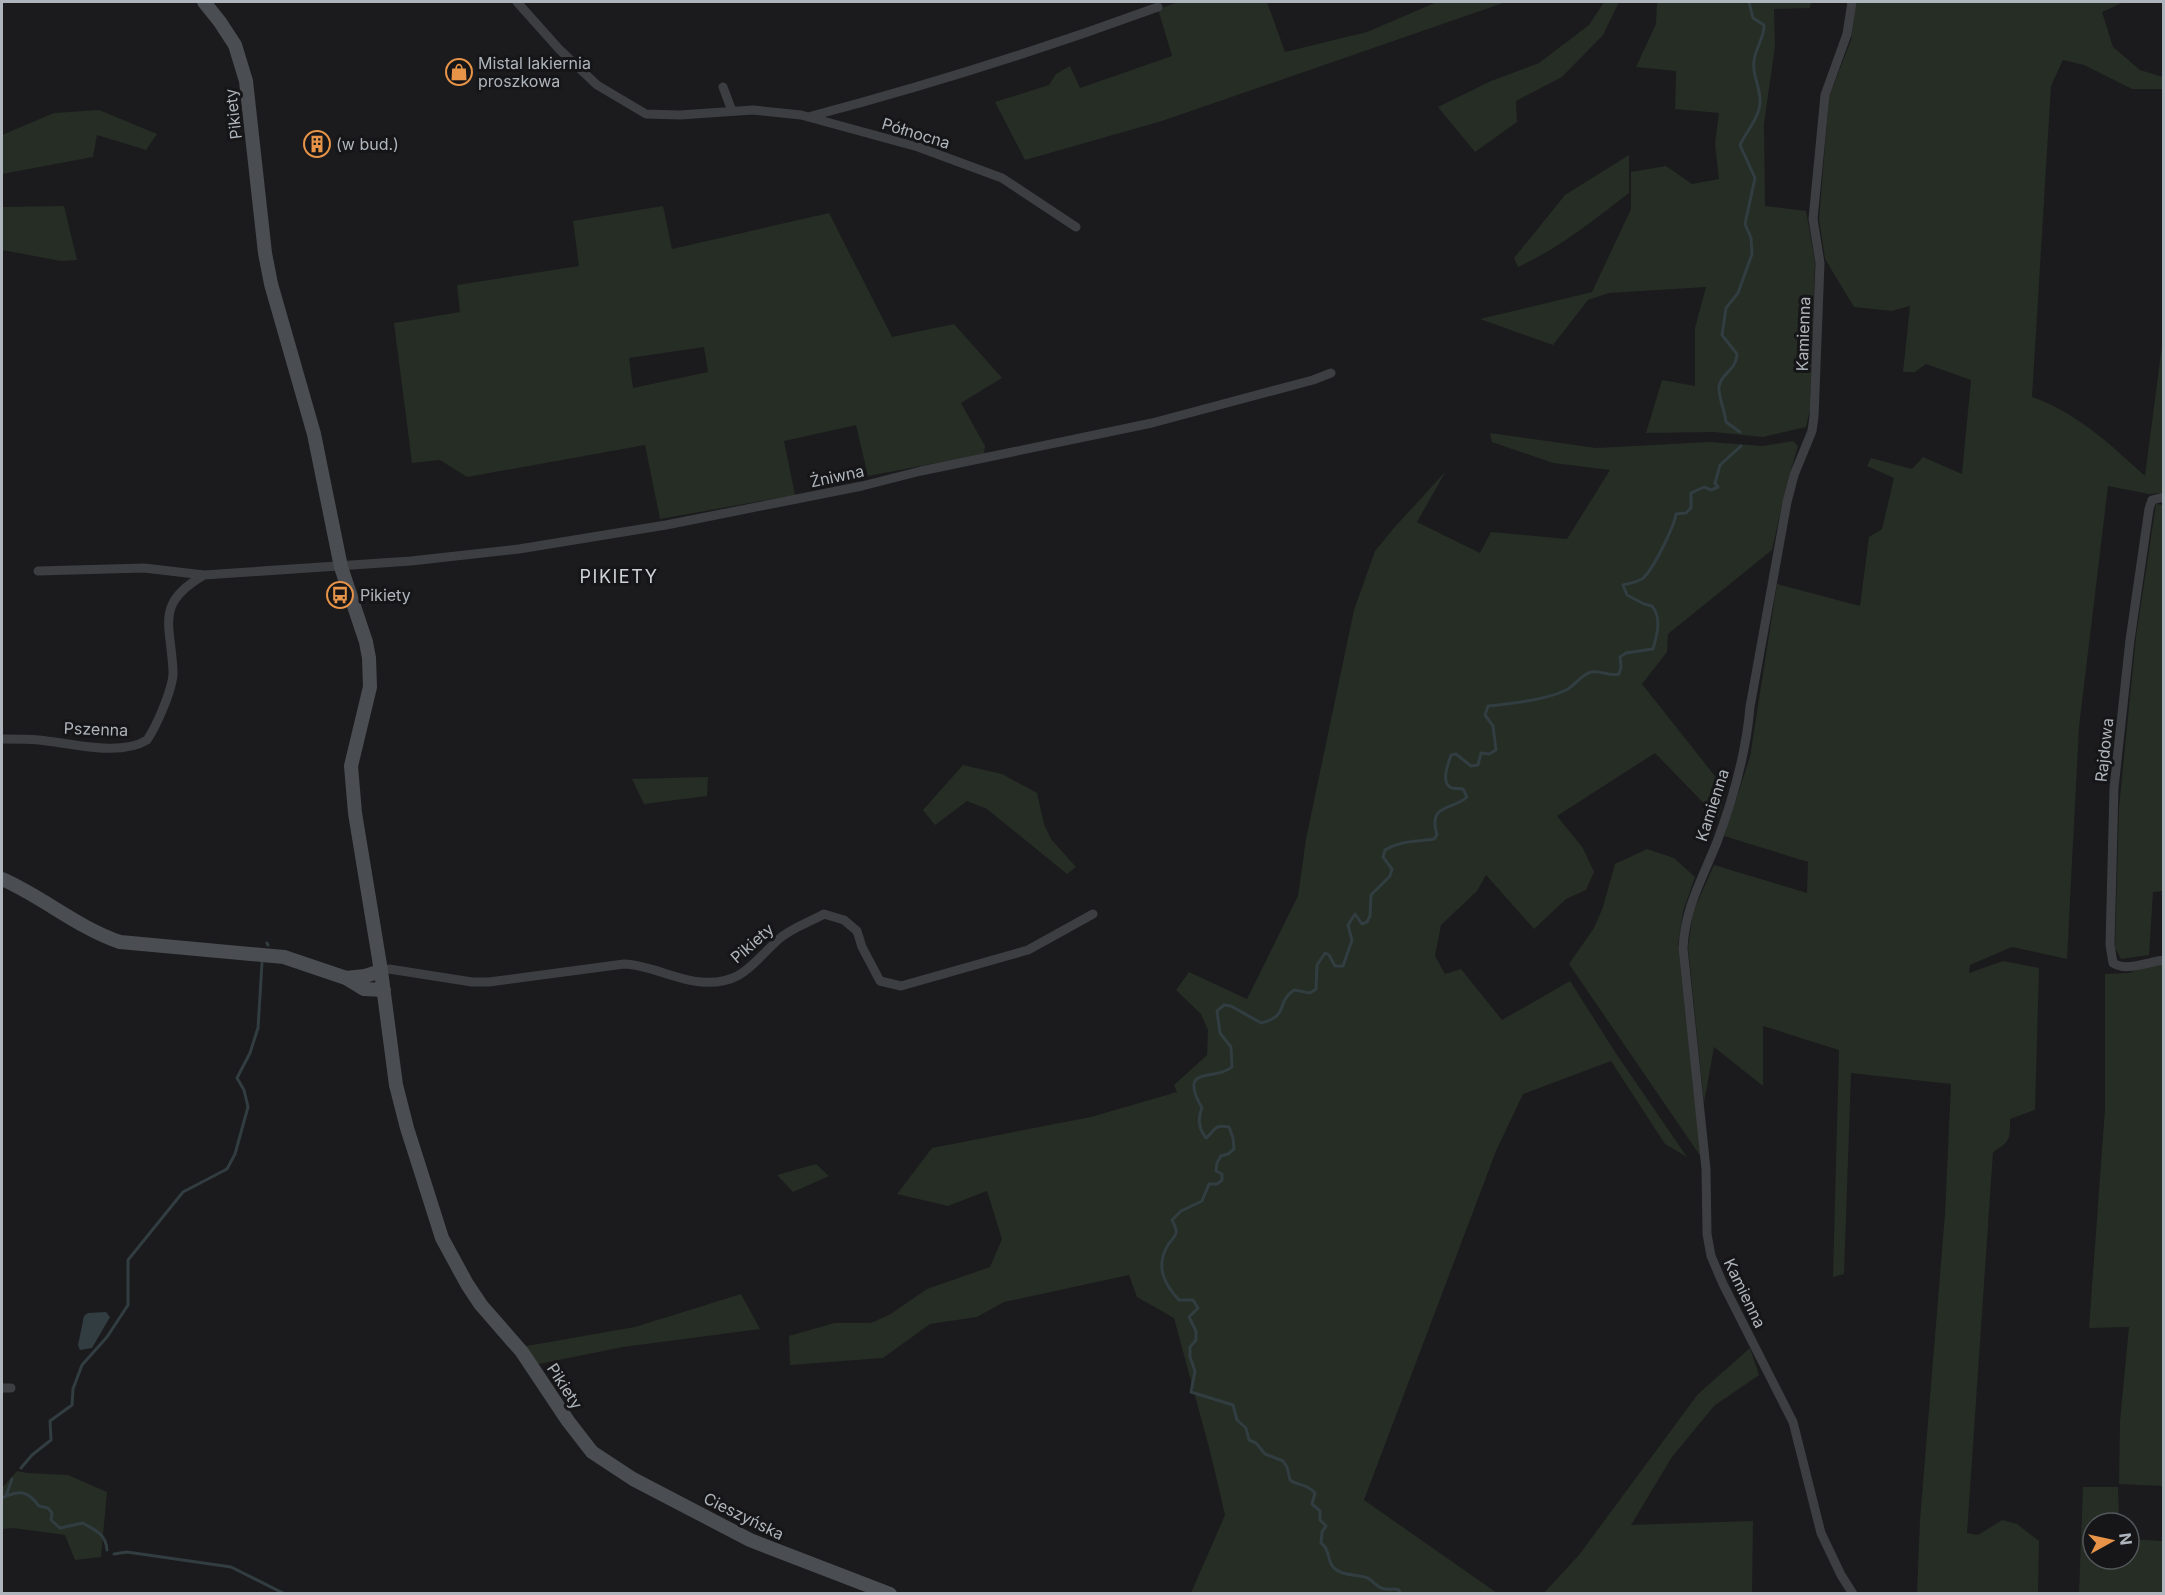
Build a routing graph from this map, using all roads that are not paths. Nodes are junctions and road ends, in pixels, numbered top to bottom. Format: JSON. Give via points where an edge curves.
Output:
{"nodes":[{"id":1,"x":204,"y":2,"type":"edge"},
{"id":2,"x":520,"y":2,"type":"edge"},
{"id":3,"x":1852,"y":2,"type":"edge"},
{"id":4,"x":1158,"y":7,"type":"dead end"},
{"id":5,"x":723,"y":87,"type":"dead end"},
{"id":6,"x":732,"y":111,"type":"junction"},
{"id":7,"x":808,"y":117,"type":"junction"},
{"id":8,"x":1076,"y":227,"type":"dead end"},
{"id":9,"x":1331,"y":373,"type":"dead end"},
{"id":10,"x":2163,"y":497,"type":"edge"},
{"id":11,"x":341,"y":567,"type":"junction"},
{"id":12,"x":38,"y":571,"type":"dead end"},
{"id":13,"x":204,"y":576,"type":"junction"},
{"id":14,"x":2,"y":739,"type":"edge"},
{"id":15,"x":2,"y":879,"type":"edge"},
{"id":16,"x":1093,"y":914,"type":"dead end"},
{"id":17,"x":2163,"y":960,"type":"edge"},
{"id":18,"x":381,"y":971,"type":"junction"},
{"id":19,"x":346,"y":978,"type":"junction"},
{"id":20,"x":384,"y":990,"type":"junction"},
{"id":21,"x":592,"y":1452,"type":"joint"},
{"id":22,"x":890,"y":1593,"type":"edge"},
{"id":23,"x":1853,"y":1593,"type":"edge"}],
"edges":[{"from":1,"to":11,"type":"street","name":"Pikiety","via":[[235,45],[246,81],[271,284],[314,434]]},
{"from":2,"to":6,"type":"street","name":"Północna","via":[[559,50],[597,86],[636,109],[660,115]]},
{"from":3,"to":23,"type":"street","name":"Kamienna","via":[[1847,34],[1825,95],[1813,219],[1820,263],[1812,432],[1787,502],[1736,783],[1688,911],[1683,948],[1711,1257],[1793,1422],[1821,1533]]},
{"from":4,"to":7,"type":"street","via":[[982,67]]},
{"from":5,"to":6,"type":"street"},
{"from":6,"to":7,"type":"street","name":"Północna","via":[[771,111]]},
{"from":7,"to":8,"type":"street","name":"Północna","via":[[918,147],[1002,178]]},
{"from":9,"to":11,"type":"street","name":"Żniwna","via":[[1152,423],[666,525],[519,549]]},
{"from":10,"to":17,"type":"street","name":"Rajdowa","via":[[2152,500],[2149,510],[2130,640],[2115,788],[2110,945],[2113,963],[2119,967]]},
{"from":11,"to":13,"type":"street"},
{"from":11,"to":18,"type":"street","name":"Pikiety","via":[[369,658],[370,687],[354,750],[351,783]]},
{"from":12,"to":13,"type":"street","via":[[144,568]]},
{"from":13,"to":14,"type":"street","name":"Pszenna","via":[[188,584],[174,600],[168,619],[172,680],[147,740],[117,747]]},
{"from":15,"to":19,"type":"street","via":[[120,942],[284,957]]},
{"from":16,"to":18,"type":"street","name":"Pikiety","via":[[1028,950],[901,987],[880,981],[857,931],[844,920],[824,914],[781,937],[750,969],[719,982],[698,982],[641,965],[624,964],[489,982]]},
{"from":18,"to":19,"type":"street"},
{"from":18,"to":20,"type":"street","name":"Pikiety"},
{"from":19,"to":20,"type":"street","via":[[364,989]]},
{"from":20,"to":21,"type":"street","name":"Pikiety","via":[[396,1085],[442,1238],[477,1298],[522,1352]]},
{"from":21,"to":22,"type":"street","name":"Cieszyńska","via":[[633,1479],[750,1540]]}]}
